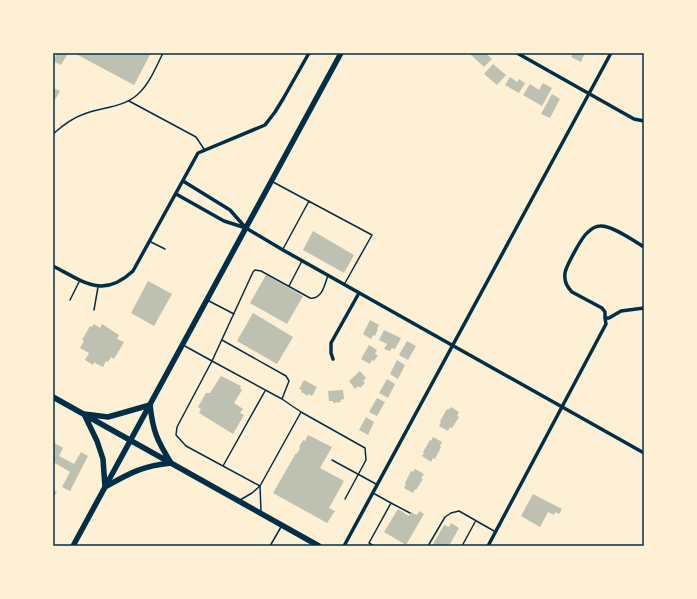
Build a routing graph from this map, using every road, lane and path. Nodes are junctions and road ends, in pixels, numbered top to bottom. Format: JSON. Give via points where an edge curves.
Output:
{"nodes":[{"id":1,"x":163,"y":53,"type":"edge"},
{"id":2,"x":309,"y":53,"type":"edge"},
{"id":3,"x":341,"y":53,"type":"edge"},
{"id":4,"x":517,"y":53,"type":"edge"},
{"id":5,"x":611,"y":53,"type":"edge"},
{"id":6,"x":589,"y":94,"type":"junction"},
{"id":7,"x":128,"y":101,"type":"junction"},
{"id":8,"x":644,"y":121,"type":"edge"},
{"id":9,"x":53,"y":134,"type":"edge"},
{"id":10,"x":205,"y":151,"type":"junction"},
{"id":11,"x":183,"y":181,"type":"junction"},
{"id":12,"x":271,"y":181,"type":"junction"},
{"id":13,"x":176,"y":194,"type":"junction"},
{"id":14,"x":309,"y":201,"type":"junction"},
{"id":15,"x":246,"y":228,"type":"junction"},
{"id":16,"x":149,"y":241,"type":"junction"},
{"id":17,"x":644,"y":247,"type":"edge"},
{"id":18,"x":165,"y":249,"type":"dead end"},
{"id":19,"x":283,"y":250,"type":"junction"},
{"id":20,"x":303,"y":261,"type":"junction"},
{"id":21,"x":53,"y":266,"type":"edge"},
{"id":22,"x":328,"y":276,"type":"junction"},
{"id":23,"x":80,"y":280,"type":"junction"},
{"id":24,"x":344,"y":284,"type":"junction"},
{"id":25,"x":289,"y":286,"type":"junction"},
{"id":26,"x":98,"y":287,"type":"junction"},
{"id":27,"x":359,"y":293,"type":"junction"},
{"id":28,"x":70,"y":300,"type":"dead end"},
{"id":29,"x":206,"y":300,"type":"junction"},
{"id":30,"x":644,"y":308,"type":"edge"},
{"id":31,"x":94,"y":310,"type":"dead end"},
{"id":32,"x":234,"y":314,"type":"junction"},
{"id":33,"x":605,"y":318,"type":"junction"},
{"id":34,"x":222,"y":340,"type":"junction"},
{"id":35,"x":182,"y":345,"type":"junction"},
{"id":36,"x":452,"y":345,"type":"junction"},
{"id":37,"x":333,"y":358,"type":"dead end"},
{"id":38,"x":212,"y":361,"type":"junction"},
{"id":39,"x":266,"y":391,"type":"junction"},
{"id":40,"x":53,"y":397,"type":"edge"},
{"id":41,"x":282,"y":399,"type":"junction"},
{"id":42,"x":150,"y":405,"type":"junction"},
{"id":43,"x":561,"y":406,"type":"junction"},
{"id":44,"x":301,"y":412,"type":"junction"},
{"id":45,"x":84,"y":414,"type":"junction"},
{"id":46,"x":130,"y":441,"type":"junction"},
{"id":47,"x":644,"y":453,"type":"edge"},
{"id":48,"x":332,"y":460,"type":"dead end"},
{"id":49,"x":171,"y":463,"type":"junction"},
{"id":50,"x":223,"y":466,"type":"junction"},
{"id":51,"x":358,"y":474,"type":"junction"},
{"id":52,"x":377,"y":484,"type":"junction"},
{"id":53,"x":260,"y":486,"type":"junction"},
{"id":54,"x":105,"y":487,"type":"junction"},
{"id":55,"x":373,"y":493,"type":"junction"},
{"id":56,"x":345,"y":499,"type":"dead end"},
{"id":57,"x":239,"y":501,"type":"junction"},
{"id":58,"x":391,"y":503,"type":"junction"},
{"id":59,"x":261,"y":513,"type":"junction"},
{"id":60,"x":410,"y":513,"type":"dead end"},
{"id":61,"x":476,"y":521,"type":"junction"},
{"id":62,"x":282,"y":525,"type":"junction"},
{"id":63,"x":496,"y":532,"type":"junction"},
{"id":64,"x":73,"y":546,"type":"edge"},
{"id":65,"x":270,"y":546,"type":"edge"},
{"id":66,"x":319,"y":546,"type":"edge"},
{"id":67,"x":344,"y":546,"type":"edge"},
{"id":68,"x":374,"y":546,"type":"edge"},
{"id":69,"x":428,"y":546,"type":"edge"},
{"id":70,"x":462,"y":546,"type":"edge"},
{"id":71,"x":488,"y":546,"type":"edge"}],
"edges":[{"from":1,"to":7,"type":"lane","via":[[146,83],[137,95]]},
{"from":2,"to":10,"type":"street","via":[[265,125]]},
{"from":3,"to":12,"type":"main road"},
{"from":4,"to":6,"type":"street"},
{"from":5,"to":6,"type":"street"},
{"from":6,"to":8,"type":"street","via":[[634,119]]},
{"from":6,"to":36,"type":"street"},
{"from":7,"to":9,"type":"lane","via":[[83,114]]},
{"from":7,"to":10,"type":"lane","via":[[196,137]]},
{"from":10,"to":11,"type":"street","via":[[198,153]]},
{"from":11,"to":13,"type":"street"},
{"from":11,"to":15,"type":"street","via":[[230,210]]},
{"from":12,"to":14,"type":"lane"},
{"from":12,"to":15,"type":"main road"},
{"from":13,"to":15,"type":"street","via":[[224,221]]},
{"from":13,"to":16,"type":"street"},
{"from":14,"to":19,"type":"lane"},
{"from":14,"to":24,"type":"lane","via":[[372,235]]},
{"from":15,"to":19,"type":"street"},
{"from":15,"to":29,"type":"main road"},
{"from":16,"to":18,"type":"lane"},
{"from":16,"to":26,"type":"street","via":[[127,277],[117,284]]},
{"from":17,"to":33,"type":"street","via":[[607,227],[599,226],[585,234],[566,268],[565,281],[568,288],[602,308]]},
{"from":19,"to":20,"type":"street"},
{"from":20,"to":22,"type":"street"},
{"from":20,"to":25,"type":"lane"},
{"from":21,"to":23,"type":"street"},
{"from":22,"to":24,"type":"street"},
{"from":22,"to":25,"type":"lane","via":[[319,296],[315,299]]},
{"from":23,"to":26,"type":"street"},
{"from":23,"to":28,"type":"lane"},
{"from":24,"to":27,"type":"street"},
{"from":25,"to":32,"type":"lane","via":[[255,270]]},
{"from":26,"to":31,"type":"lane"},
{"from":27,"to":36,"type":"street"},
{"from":27,"to":37,"type":"street","via":[[331,343]]},
{"from":29,"to":32,"type":"lane"},
{"from":29,"to":35,"type":"main road"},
{"from":30,"to":33,"type":"street","via":[[621,311]]},
{"from":32,"to":34,"type":"lane"},
{"from":33,"to":43,"type":"street","via":[[606,324]]},
{"from":34,"to":38,"type":"lane"},
{"from":34,"to":41,"type":"lane","via":[[286,376],[289,381]]},
{"from":35,"to":38,"type":"lane"},
{"from":35,"to":42,"type":"main road"},
{"from":36,"to":43,"type":"street"},
{"from":36,"to":52,"type":"street"},
{"from":38,"to":39,"type":"lane"},
{"from":38,"to":50,"type":"lane","via":[[177,427],[176,436],[186,446]]},
{"from":39,"to":41,"type":"lane"},
{"from":39,"to":50,"type":"lane"},
{"from":40,"to":45,"type":"main road"},
{"from":41,"to":44,"type":"lane"},
{"from":42,"to":45,"type":"main road","via":[[108,417]]},
{"from":42,"to":46,"type":"main road"},
{"from":42,"to":49,"type":"main road","via":[[154,432]]},
{"from":43,"to":47,"type":"street"},
{"from":43,"to":63,"type":"street"},
{"from":44,"to":51,"type":"lane","via":[[364,448],[366,460]]},
{"from":44,"to":53,"type":"lane"},
{"from":45,"to":46,"type":"main road"},
{"from":45,"to":54,"type":"main road","via":[[103,458]]},
{"from":46,"to":49,"type":"main road"},
{"from":46,"to":54,"type":"main road"},
{"from":48,"to":51,"type":"lane"},
{"from":49,"to":54,"type":"main road","via":[[144,467]]},
{"from":49,"to":57,"type":"main road"},
{"from":50,"to":53,"type":"lane"},
{"from":51,"to":52,"type":"lane"},
{"from":51,"to":56,"type":"lane"},
{"from":52,"to":55,"type":"street"},
{"from":53,"to":57,"type":"lane"},
{"from":53,"to":59,"type":"lane"},
{"from":54,"to":64,"type":"main road"},
{"from":55,"to":58,"type":"lane"},
{"from":55,"to":67,"type":"street"},
{"from":57,"to":59,"type":"main road"},
{"from":58,"to":60,"type":"lane"},
{"from":58,"to":68,"type":"lane","via":[[369,543]]},
{"from":59,"to":62,"type":"main road"},
{"from":61,"to":63,"type":"lane"},
{"from":61,"to":69,"type":"lane","via":[[459,511],[451,513],[444,517]]},
{"from":61,"to":70,"type":"lane"},
{"from":62,"to":65,"type":"lane"},
{"from":62,"to":66,"type":"main road"},
{"from":63,"to":71,"type":"street"}]}
